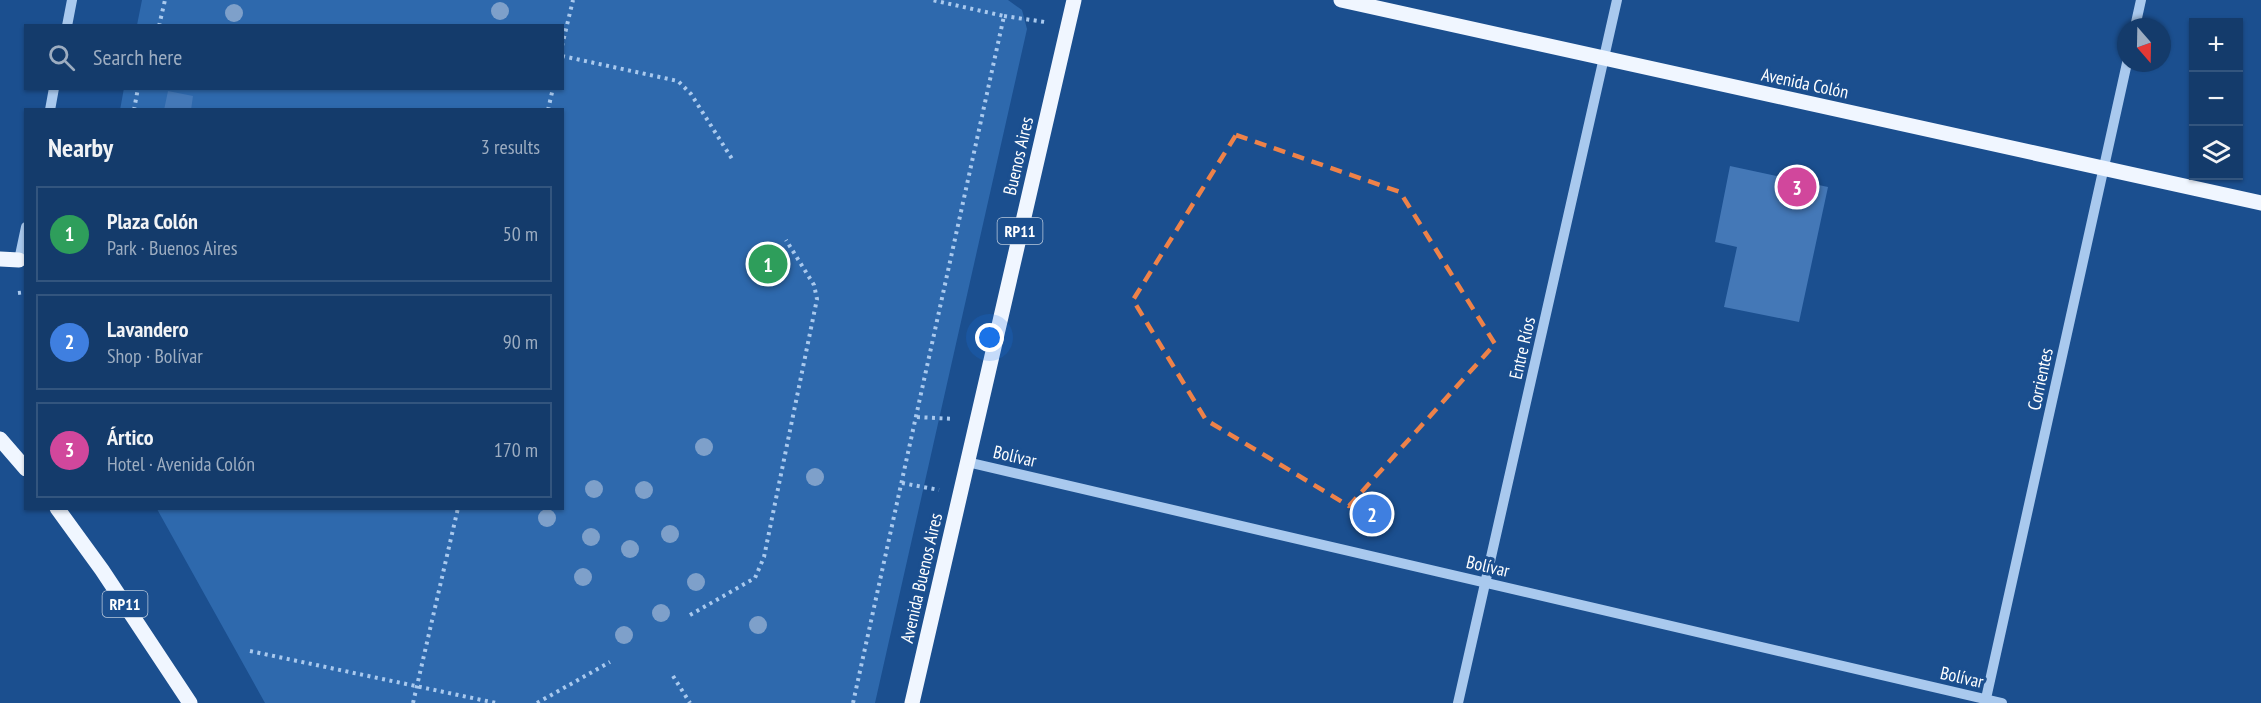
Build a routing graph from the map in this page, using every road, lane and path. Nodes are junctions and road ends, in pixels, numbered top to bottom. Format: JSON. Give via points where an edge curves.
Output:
{"nodes":[{"id":1,"x":72,"y":0,"type":"edge"},
{"id":2,"x":165,"y":0,"type":"edge"},
{"id":3,"x":573,"y":0,"type":"edge"},
{"id":4,"x":932,"y":0,"type":"edge"},
{"id":5,"x":1074,"y":0,"type":"edge"},
{"id":6,"x":1341,"y":0,"type":"edge"},
{"id":7,"x":1617,"y":0,"type":"edge"},
{"id":8,"x":2141,"y":0,"type":"edge"},
{"id":9,"x":1004,"y":16,"type":"junction"},
{"id":10,"x":2137,"y":18,"type":"edge"},
{"id":11,"x":67,"y":24,"type":"edge"},
{"id":12,"x":159,"y":24,"type":"edge"},
{"id":13,"x":1068,"y":26,"type":"junction"},
{"id":14,"x":564,"y":38,"type":"edge"},
{"id":15,"x":564,"y":56,"type":"edge"},
{"id":16,"x":1604,"y":58,"type":"junction"},
{"id":17,"x":2125,"y":72,"type":"edge"},
{"id":18,"x":54,"y":90,"type":"edge"},
{"id":19,"x":138,"y":90,"type":"edge"},
{"id":20,"x":553,"y":90,"type":"edge"},
{"id":21,"x":50,"y":108,"type":"edge"},
{"id":22,"x":134,"y":108,"type":"edge"},
{"id":23,"x":548,"y":108,"type":"edge"},
{"id":24,"x":734,"y":162,"type":"dead end"},
{"id":25,"x":2103,"y":169,"type":"junction"},
{"id":26,"x":2261,"y":204,"type":"edge"},
{"id":27,"x":24,"y":236,"type":"edge"},
{"id":28,"x":786,"y":240,"type":"dead end"},
{"id":29,"x":0,"y":259,"type":"edge"},
{"id":30,"x":19,"y":260,"type":"joint"},
{"id":31,"x":18,"y":292,"type":"dead end"},
{"id":32,"x":24,"y":292,"type":"edge"},
{"id":33,"x":917,"y":417,"type":"junction"},
{"id":34,"x":975,"y":421,"type":"junction"},
{"id":35,"x":0,"y":439,"type":"edge"},
{"id":36,"x":968,"y":462,"type":"junction"},
{"id":37,"x":24,"y":467,"type":"edge"},
{"id":38,"x":902,"y":483,"type":"junction"},
{"id":39,"x":960,"y":494,"type":"junction"},
{"id":40,"x":58,"y":510,"type":"edge"},
{"id":41,"x":458,"y":510,"type":"edge"},
{"id":42,"x":1486,"y":582,"type":"junction"},
{"id":43,"x":690,"y":615,"type":"dead end"},
{"id":44,"x":250,"y":651,"type":"dead end"},
{"id":45,"x":610,"y":662,"type":"dead end"},
{"id":46,"x":673,"y":676,"type":"dead end"},
{"id":47,"x":417,"y":687,"type":"junction"},
{"id":48,"x":1986,"y":701,"type":"edge"},
{"id":49,"x":190,"y":703,"type":"edge"},
{"id":50,"x":413,"y":703,"type":"edge"},
{"id":51,"x":496,"y":703,"type":"edge"},
{"id":52,"x":537,"y":703,"type":"edge"},
{"id":53,"x":690,"y":703,"type":"edge"},
{"id":54,"x":853,"y":703,"type":"edge"},
{"id":55,"x":912,"y":703,"type":"edge"},
{"id":56,"x":1458,"y":703,"type":"edge"},
{"id":57,"x":2002,"y":703,"type":"edge"}],
"edges":[{"from":1,"to":11,"type":"street"},
{"from":2,"to":12,"type":"path"},
{"from":3,"to":14,"type":"path"},
{"from":4,"to":9,"type":"path"},
{"from":5,"to":13,"type":"main road","name":"Buenos Aires","number":"RP11"},
{"from":6,"to":16,"type":"main road","name":"Avenida Colón"},
{"from":7,"to":16,"type":"street","name":"Entre Ríos"},
{"from":8,"to":10,"type":"street"},
{"from":9,"to":13,"type":"path"},
{"from":9,"to":33,"type":"path"},
{"from":13,"to":34,"type":"main road","name":"Buenos Aires","number":"RP11"},
{"from":15,"to":24,"type":"path","via":[[678,81],[691,94]]},
{"from":16,"to":25,"type":"main road","name":"Avenida Colón"},
{"from":16,"to":42,"type":"street","name":"Entre Ríos"},
{"from":17,"to":25,"type":"street","name":"Corrientes"},
{"from":18,"to":21,"type":"street"},
{"from":19,"to":22,"type":"path"},
{"from":20,"to":23,"type":"path"},
{"from":25,"to":26,"type":"main road","name":"Avenida Colón"},
{"from":25,"to":48,"type":"street","name":"Corrientes"},
{"from":27,"to":30,"type":"street"},
{"from":28,"to":43,"type":"path","via":[[814,285],[817,299],[764,557],[755,578]]},
{"from":29,"to":30,"type":"main road"},
{"from":31,"to":32,"type":"path"},
{"from":33,"to":34,"type":"path"},
{"from":33,"to":38,"type":"path"},
{"from":34,"to":36,"type":"main road","name":"Buenos Aires","number":"RP11"},
{"from":35,"to":37,"type":"main road"},
{"from":36,"to":39,"type":"main road","name":"Avenida Buenos Aires","number":"RP11"},
{"from":36,"to":42,"type":"street","name":"Bolívar"},
{"from":38,"to":39,"type":"path"},
{"from":38,"to":54,"type":"path"},
{"from":39,"to":55,"type":"main road","name":"Avenida Buenos Aires","number":"RP11"},
{"from":40,"to":49,"type":"main road","number":"RP11"},
{"from":41,"to":47,"type":"path"},
{"from":42,"to":48,"type":"street","name":"Bolívar"},
{"from":42,"to":56,"type":"street","name":"Entre Ríos"},
{"from":44,"to":47,"type":"path"},
{"from":45,"to":52,"type":"path"},
{"from":46,"to":53,"type":"path"},
{"from":47,"to":50,"type":"path"},
{"from":47,"to":51,"type":"path"},
{"from":48,"to":57,"type":"street","name":"Bolívar"}]}
